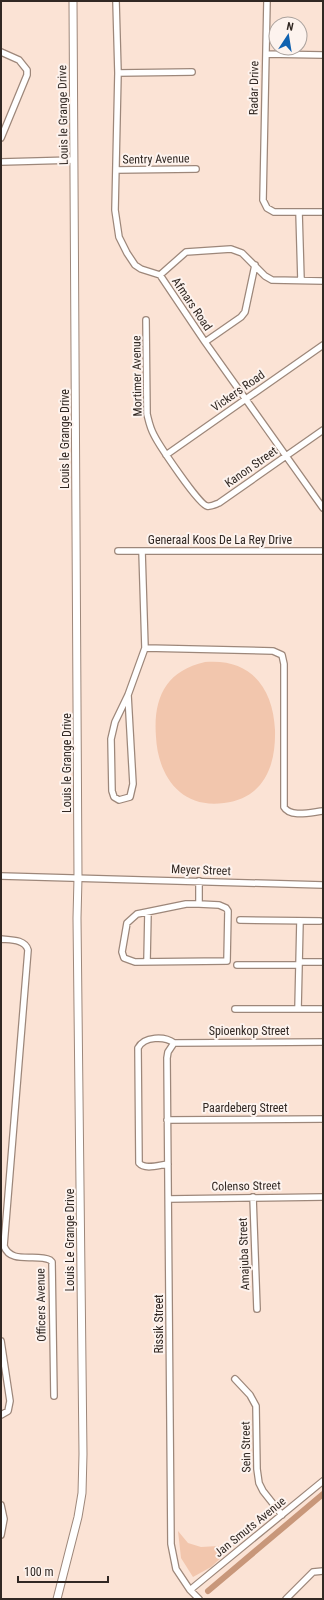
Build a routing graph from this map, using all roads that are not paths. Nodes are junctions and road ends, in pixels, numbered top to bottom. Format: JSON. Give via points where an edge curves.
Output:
{"nodes":[{"id":1,"x":73,"y":1,"type":"edge"},
{"id":2,"x":116,"y":1,"type":"edge"},
{"id":3,"x":267,"y":1,"type":"edge"},
{"id":4,"x":1,"y":52,"type":"edge"},
{"id":5,"x":266,"y":54,"type":"junction"},
{"id":6,"x":323,"y":55,"type":"edge"},
{"id":7,"x":192,"y":72,"type":"dead end"},
{"id":8,"x":118,"y":73,"type":"junction"},
{"id":9,"x":1,"y":138,"type":"edge"},
{"id":10,"x":74,"y":160,"type":"junction"},
{"id":11,"x":1,"y":162,"type":"edge"},
{"id":12,"x":196,"y":169,"type":"dead end"},
{"id":13,"x":116,"y":170,"type":"junction"},
{"id":14,"x":299,"y":212,"type":"junction"},
{"id":15,"x":323,"y":212,"type":"edge"},
{"id":16,"x":255,"y":265,"type":"junction"},
{"id":17,"x":160,"y":275,"type":"junction"},
{"id":18,"x":300,"y":280,"type":"junction"},
{"id":19,"x":323,"y":280,"type":"edge"},
{"id":20,"x":146,"y":320,"type":"dead end"},
{"id":21,"x":205,"y":342,"type":"junction"},
{"id":22,"x":323,"y":345,"type":"edge"},
{"id":23,"x":245,"y":399,"type":"junction"},
{"id":24,"x":323,"y":430,"type":"edge"},
{"id":25,"x":166,"y":455,"type":"junction"},
{"id":26,"x":287,"y":456,"type":"junction"},
{"id":27,"x":192,"y":491,"type":"joint"},
{"id":28,"x":323,"y":508,"type":"edge"},
{"id":29,"x":118,"y":551,"type":"dead end"},
{"id":30,"x":142,"y":551,"type":"junction"},
{"id":31,"x":323,"y":551,"type":"edge"},
{"id":32,"x":145,"y":648,"type":"junction"},
{"id":33,"x":128,"y":695,"type":"junction"},
{"id":34,"x":323,"y":811,"type":"edge"},
{"id":35,"x":1,"y":876,"type":"edge"},
{"id":36,"x":78,"y":878,"type":"junction"},
{"id":37,"x":198,"y":881,"type":"junction"},
{"id":38,"x":323,"y":885,"type":"edge"},
{"id":39,"x":199,"y":904,"type":"junction"},
{"id":40,"x":148,"y":912,"type":"junction"},
{"id":41,"x":240,"y":920,"type":"dead end"},
{"id":42,"x":300,"y":921,"type":"junction"},
{"id":43,"x":320,"y":922,"type":"dead end"},
{"id":44,"x":1,"y":939,"type":"edge"},
{"id":45,"x":147,"y":961,"type":"junction"},
{"id":46,"x":323,"y":962,"type":"edge"},
{"id":47,"x":299,"y":964,"type":"junction"},
{"id":48,"x":237,"y":965,"type":"dead end"},
{"id":49,"x":235,"y":1009,"type":"dead end"},
{"id":50,"x":298,"y":1009,"type":"junction"},
{"id":51,"x":323,"y":1009,"type":"edge"},
{"id":52,"x":323,"y":1042,"type":"edge"},
{"id":53,"x":174,"y":1043,"type":"junction"},
{"id":54,"x":167,"y":1120,"type":"junction"},
{"id":55,"x":323,"y":1120,"type":"edge"},
{"id":56,"x":168,"y":1164,"type":"junction"},
{"id":57,"x":253,"y":1197,"type":"junction"},
{"id":58,"x":323,"y":1197,"type":"edge"},
{"id":59,"x":169,"y":1199,"type":"junction"},
{"id":60,"x":257,"y":1309,"type":"dead end"},
{"id":61,"x":1,"y":1341,"type":"edge"},
{"id":62,"x":236,"y":1379,"type":"dead end"},
{"id":63,"x":54,"y":1396,"type":"dead end"},
{"id":64,"x":1,"y":1415,"type":"edge"},
{"id":65,"x":323,"y":1481,"type":"edge"},
{"id":66,"x":1,"y":1505,"type":"edge"},
{"id":67,"x":282,"y":1515,"type":"junction"},
{"id":68,"x":1,"y":1535,"type":"edge"},
{"id":69,"x":323,"y":1571,"type":"edge"},
{"id":70,"x":190,"y":1590,"type":"junction"},
{"id":71,"x":57,"y":1599,"type":"edge"},
{"id":72,"x":199,"y":1599,"type":"edge"},
{"id":73,"x":286,"y":1599,"type":"edge"}],
"edges":[{"from":1,"to":10,"type":"main road","name":"Louis le Grange Drive"},
{"from":2,"to":8,"type":"street","name":"Afmars Road"},
{"from":3,"to":5,"type":"street","name":"Radar Drive"},
{"from":4,"to":9,"type":"street","via":[[20,60],[27,70],[27,75]]},
{"from":5,"to":6,"type":"street"},
{"from":5,"to":14,"type":"street","name":"Radar Drive","via":[[263,200],[267,208],[274,212]]},
{"from":7,"to":8,"type":"street"},
{"from":8,"to":13,"type":"street","name":"Afmars Road"},
{"from":10,"to":11,"type":"street"},
{"from":10,"to":36,"type":"main road","name":"Louis le Grange Drive"},
{"from":12,"to":13,"type":"street","name":"Sentry Avenue"},
{"from":13,"to":17,"type":"street","name":"Afmars Road","via":[[116,221],[119,237],[135,264],[141,269]]},
{"from":14,"to":15,"type":"street"},
{"from":14,"to":18,"type":"street"},
{"from":16,"to":17,"type":"street","via":[[237,250],[192,250],[180,255]]},
{"from":16,"to":18,"type":"street","via":[[272,280]]},
{"from":16,"to":21,"type":"street","via":[[245,312]]},
{"from":17,"to":21,"type":"street","name":"Afmars Road"},
{"from":18,"to":19,"type":"street"},
{"from":20,"to":25,"type":"street","name":"Mortimer Avenue","via":[[148,414],[151,429]]},
{"from":21,"to":23,"type":"street","name":"Afmars Road"},
{"from":22,"to":23,"type":"street","name":"Vickers Road"},
{"from":23,"to":25,"type":"street","name":"Vickers Road"},
{"from":23,"to":26,"type":"street","name":"Afmars Road"},
{"from":24,"to":26,"type":"street","name":"Kanon Street"},
{"from":25,"to":27,"type":"street","name":"Mortimer Avenue"},
{"from":26,"to":27,"type":"street","name":"Kanon Street","via":[[216,504],[205,506]]},
{"from":26,"to":28,"type":"street","name":"Afmars Road"},
{"from":29,"to":30,"type":"street","name":"Generaal Koos De La Rey Drive"},
{"from":30,"to":31,"type":"street","name":"Generaal Koos De La Rey Drive"},
{"from":30,"to":32,"type":"street"},
{"from":32,"to":33,"type":"street"},
{"from":32,"to":34,"type":"street","via":[[273,651],[282,655],[284,807],[288,812],[294,813]]},
{"from":33,"to":33,"type":"street","via":[[133,784],[130,797],[119,800],[114,797],[112,791],[111,739],[115,722]]},
{"from":35,"to":36,"type":"street","name":"Meyer Street"},
{"from":36,"to":37,"type":"street","name":"Meyer Street"},
{"from":36,"to":71,"type":"main road","name":"Louis Le Grange Drive","via":[[82,1493]]},
{"from":37,"to":38,"type":"street","name":"Meyer Street"},
{"from":37,"to":39,"type":"street"},
{"from":39,"to":40,"type":"street","via":[[186,904]]},
{"from":39,"to":45,"type":"street","via":[[219,905],[228,911],[227,961]]},
{"from":40,"to":45,"type":"street"},
{"from":40,"to":45,"type":"street","via":[[137,914],[127,923],[122,952],[127,960]]},
{"from":41,"to":42,"type":"street"},
{"from":42,"to":43,"type":"street"},
{"from":42,"to":47,"type":"street"},
{"from":44,"to":63,"type":"street","name":"Officers Avenue","via":[[20,942],[27,946],[28,950],[4,1246],[13,1256],[45,1258],[52,1262]]},
{"from":46,"to":47,"type":"street"},
{"from":47,"to":48,"type":"street"},
{"from":47,"to":50,"type":"street"},
{"from":49,"to":50,"type":"street"},
{"from":50,"to":51,"type":"street"},
{"from":52,"to":53,"type":"street","name":"Spioenkop Street"},
{"from":53,"to":54,"type":"street","name":"Rissik Street","via":[[168,1052]]},
{"from":53,"to":56,"type":"street","name":"Spioenkop Street","via":[[166,1039],[148,1039],[138,1048],[138,1163],[143,1167]]},
{"from":54,"to":55,"type":"street","name":"Paardeberg Street"},
{"from":54,"to":56,"type":"street","name":"Rissik Street"},
{"from":56,"to":59,"type":"street","name":"Rissik Street"},
{"from":57,"to":58,"type":"street","name":"Colenso Street"},
{"from":57,"to":59,"type":"street","name":"Colenso Street"},
{"from":57,"to":60,"type":"street","name":"Amajuba Street"},
{"from":59,"to":70,"type":"street","name":"Rissik Street","via":[[171,1544],[176,1569]]},
{"from":61,"to":64,"type":"street","via":[[10,1401],[8,1411]]},
{"from":62,"to":67,"type":"street","name":"Sein Street","via":[[256,1406],[259,1483]]},
{"from":65,"to":67,"type":"street","name":"Jan Smuts Avenue"},
{"from":66,"to":68,"type":"street","via":[[4,1518]]},
{"from":67,"to":70,"type":"street","name":"Jan Smuts Avenue"},
{"from":69,"to":73,"type":"street","via":[[313,1572]]},
{"from":70,"to":72,"type":"street","name":"Rissik Street"}]}
